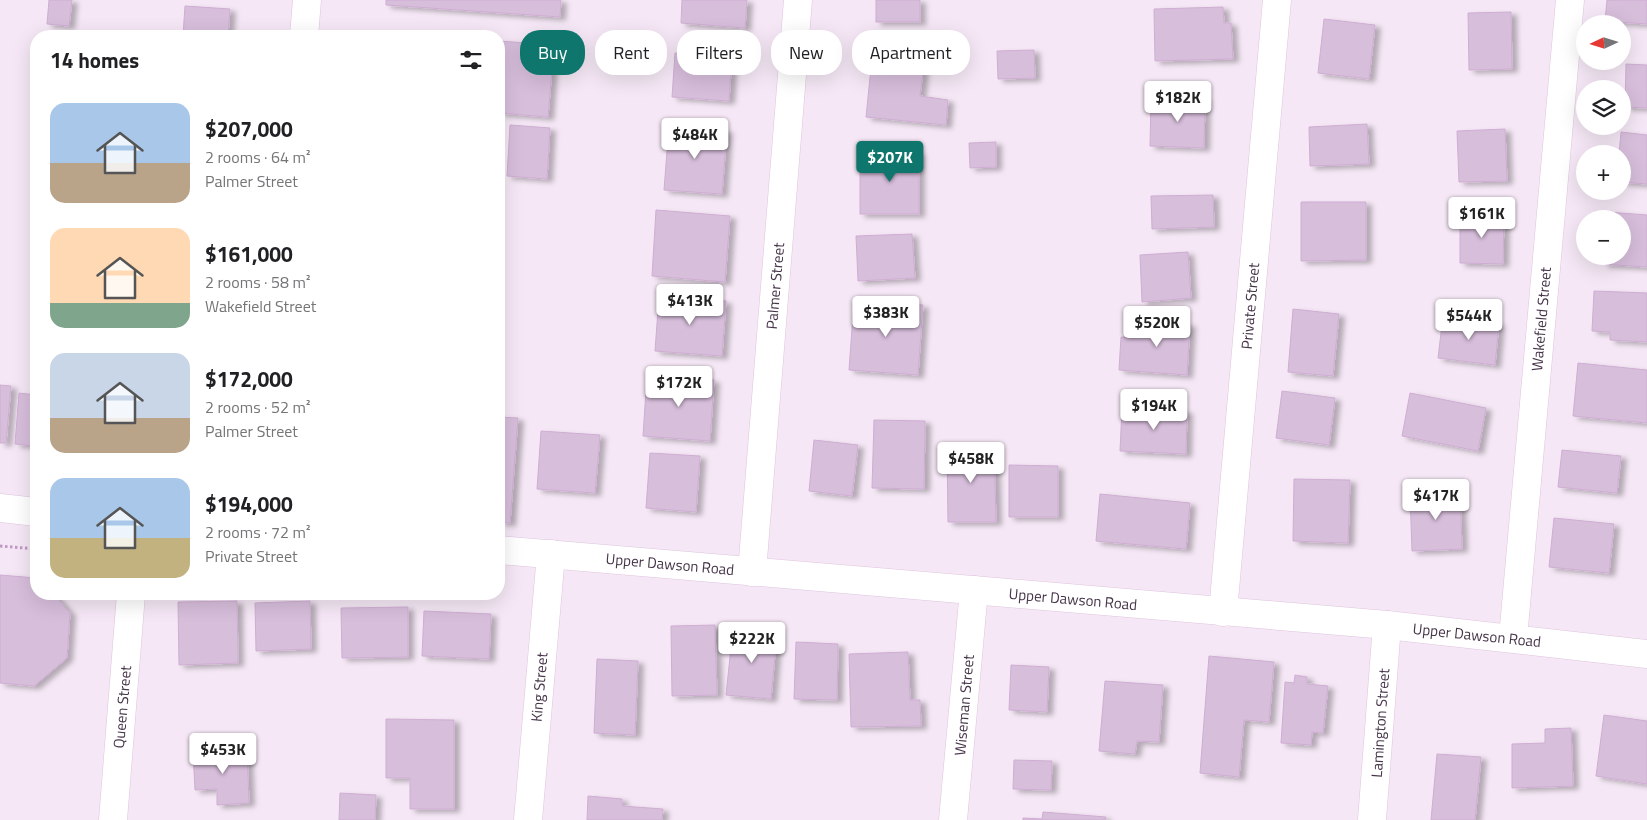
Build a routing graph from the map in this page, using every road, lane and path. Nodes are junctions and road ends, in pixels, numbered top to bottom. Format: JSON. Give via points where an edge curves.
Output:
{"nodes":[{"id":1,"x":307,"y":0,"type":"edge"},
{"id":2,"x":798,"y":0,"type":"edge"},
{"id":3,"x":1277,"y":0,"type":"edge"},
{"id":4,"x":1570,"y":0,"type":"edge"},
{"id":5,"x":304,"y":30,"type":"edge"},
{"id":6,"x":0,"y":508,"type":"edge"},
{"id":7,"x":30,"y":511,"type":"edge"},
{"id":8,"x":0,"y":546,"type":"edge"},
{"id":9,"x":30,"y":548,"type":"edge"},
{"id":10,"x":505,"y":550,"type":"edge"},
{"id":11,"x":551,"y":554,"type":"junction"},
{"id":12,"x":752,"y":572,"type":"junction"},
{"id":13,"x":974,"y":590,"type":"junction"},
{"id":14,"x":130,"y":600,"type":"edge"},
{"id":15,"x":1223,"y":612,"type":"junction"},
{"id":16,"x":1388,"y":625,"type":"junction"},
{"id":17,"x":1513,"y":638,"type":"junction"},
{"id":18,"x":1647,"y":654,"type":"edge"},
{"id":19,"x":112,"y":820,"type":"edge"},
{"id":20,"x":528,"y":820,"type":"edge"},
{"id":21,"x":953,"y":820,"type":"edge"},
{"id":22,"x":1372,"y":820,"type":"edge"}],
"edges":[{"from":1,"to":5,"type":"street"},
{"from":2,"to":12,"type":"street","name":"Palmer Street"},
{"from":3,"to":15,"type":"street","name":"Private Street"},
{"from":4,"to":17,"type":"street","name":"Wakefield Street"},
{"from":6,"to":7,"type":"street"},
{"from":8,"to":9,"type":"path"},
{"from":10,"to":11,"type":"street","name":"Upper Dawson Road"},
{"from":11,"to":12,"type":"street","name":"Upper Dawson Road"},
{"from":11,"to":20,"type":"street","name":"King Street"},
{"from":12,"to":13,"type":"street","name":"Upper Dawson Road"},
{"from":13,"to":15,"type":"street","name":"Upper Dawson Road"},
{"from":13,"to":21,"type":"street","name":"Wiseman Street"},
{"from":14,"to":19,"type":"street","name":"Queen Street"},
{"from":15,"to":16,"type":"street","name":"Upper Dawson Road"},
{"from":16,"to":17,"type":"street","name":"Upper Dawson Road"},
{"from":16,"to":22,"type":"street","name":"Lamington Street"},
{"from":17,"to":18,"type":"street","name":"Upper Dawson Road"}]}
